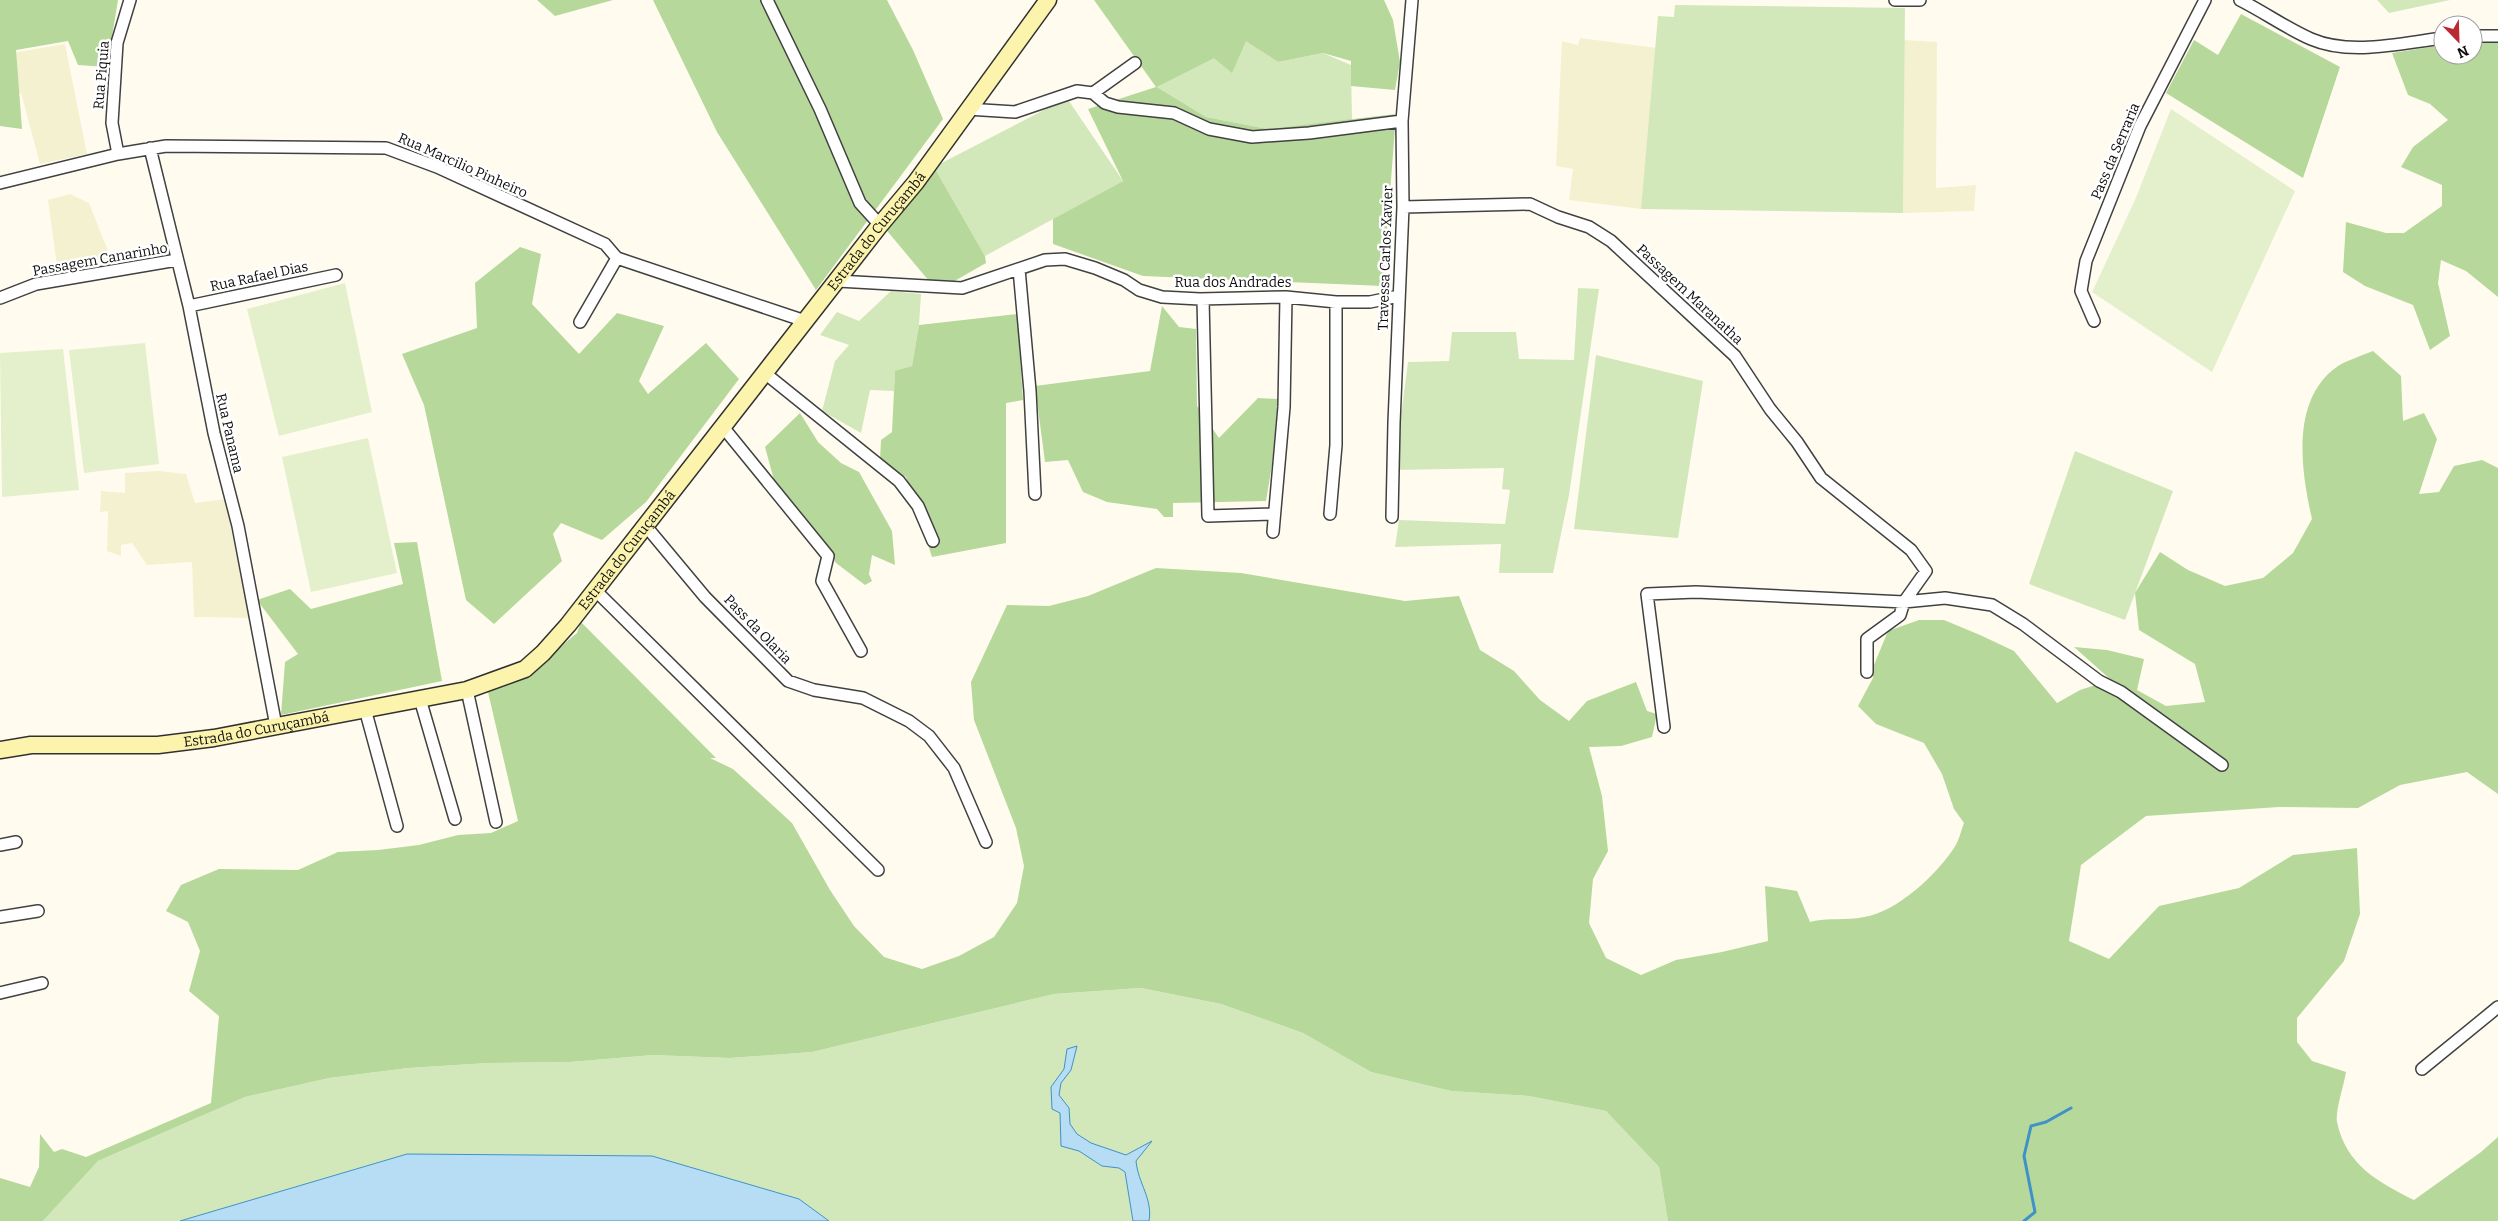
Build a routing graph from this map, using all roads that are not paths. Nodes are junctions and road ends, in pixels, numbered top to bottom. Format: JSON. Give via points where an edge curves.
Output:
{"nodes":[{"id":1,"x":130,"y":0,"type":"edge"},
{"id":2,"x":766,"y":0,"type":"edge"},
{"id":3,"x":1048,"y":0,"type":"edge"},
{"id":4,"x":1412,"y":0,"type":"edge"},
{"id":5,"x":1895,"y":0,"type":"edge"},
{"id":6,"x":1920,"y":0,"type":"edge"},
{"id":7,"x":2205,"y":0,"type":"edge"},
{"id":8,"x":2247,"y":1,"type":"edge"},
{"id":9,"x":2483,"y":36,"type":"edge"},
{"id":10,"x":2498,"y":36,"type":"edge"},
{"id":11,"x":2433,"y":39,"type":"edge"},
{"id":12,"x":1135,"y":63,"type":"dead end"},
{"id":13,"x":1093,"y":93,"type":"junction"},
{"id":14,"x":967,"y":109,"type":"junction"},
{"id":15,"x":1402,"y":121,"type":"junction"},
{"id":16,"x":150,"y":148,"type":"junction"},
{"id":17,"x":118,"y":154,"type":"junction"},
{"id":18,"x":0,"y":183,"type":"edge"},
{"id":19,"x":1403,"y":207,"type":"junction"},
{"id":20,"x":880,"y":225,"type":"junction"},
{"id":21,"x":618,"y":258,"type":"junction"},
{"id":22,"x":177,"y":260,"type":"junction"},
{"id":23,"x":1019,"y":269,"type":"junction"},
{"id":24,"x":336,"y":275,"type":"dead end"},
{"id":25,"x":838,"y":281,"type":"junction"},
{"id":26,"x":1286,"y":296,"type":"junction"},
{"id":27,"x":1399,"y":296,"type":"junction"},
{"id":28,"x":0,"y":298,"type":"edge"},
{"id":29,"x":1203,"y":299,"type":"junction"},
{"id":30,"x":1336,"y":302,"type":"junction"},
{"id":31,"x":189,"y":306,"type":"junction"},
{"id":32,"x":805,"y":321,"type":"junction"},
{"id":33,"x":2094,"y":321,"type":"dead end"},
{"id":34,"x":580,"y":322,"type":"dead end"},
{"id":35,"x":766,"y":374,"type":"junction"},
{"id":36,"x":723,"y":428,"type":"junction"},
{"id":37,"x":1035,"y":494,"type":"dead end"},
{"id":38,"x":1274,"y":514,"type":"junction"},
{"id":39,"x":1330,"y":514,"type":"dead end"},
{"id":40,"x":1392,"y":517,"type":"dead end"},
{"id":41,"x":645,"y":525,"type":"junction"},
{"id":42,"x":1273,"y":532,"type":"dead end"},
{"id":43,"x":933,"y":541,"type":"dead end"},
{"id":44,"x":595,"y":590,"type":"junction"},
{"id":45,"x":1904,"y":602,"type":"junction"},
{"id":46,"x":861,"y":651,"type":"dead end"},
{"id":47,"x":1867,"y":672,"type":"dead end"},
{"id":48,"x":467,"y":690,"type":"junction"},
{"id":49,"x":420,"y":699,"type":"junction"},
{"id":50,"x":365,"y":709,"type":"junction"},
{"id":51,"x":276,"y":726,"type":"junction"},
{"id":52,"x":1664,"y":728,"type":"dead end"},
{"id":53,"x":0,"y":750,"type":"edge"},
{"id":54,"x":2222,"y":765,"type":"dead end"},
{"id":55,"x":455,"y":819,"type":"dead end"},
{"id":56,"x":496,"y":822,"type":"dead end"},
{"id":57,"x":398,"y":826,"type":"dead end"},
{"id":58,"x":16,"y":842,"type":"dead end"},
{"id":59,"x":986,"y":842,"type":"dead end"},
{"id":60,"x":0,"y":845,"type":"edge"},
{"id":61,"x":878,"y":870,"type":"dead end"},
{"id":62,"x":38,"y":910,"type":"dead end"},
{"id":63,"x":0,"y":917,"type":"edge"},
{"id":64,"x":42,"y":983,"type":"dead end"},
{"id":65,"x":0,"y":992,"type":"edge"},
{"id":66,"x":2498,"y":1007,"type":"edge"},
{"id":67,"x":2422,"y":1069,"type":"dead end"}],
"edges":[{"from":1,"to":17,"type":"street","name":"Rua Piquia","via":[[117,43],[112,124]]},
{"from":2,"to":20,"type":"street","via":[[820,109],[860,203]]},
{"from":3,"to":14,"type":"street","name":"Estrada do Curuçambá"},
{"from":4,"to":15,"type":"street","name":"Travessa Carlos Xavier"},
{"from":5,"to":6,"type":"street"},
{"from":7,"to":33,"type":"street","name":"Pass da Serraria","via":[[2140,126],[2086,261],[2081,291]]},
{"from":8,"to":11,"type":"street","via":[[2312,39],[2333,46],[2377,46]]},
{"from":9,"to":10,"type":"street"},
{"from":12,"to":13,"type":"street"},
{"from":13,"to":14,"type":"street","via":[[1065,93],[1015,112]]},
{"from":13,"to":15,"type":"street","via":[[1105,103],[1118,107],[1174,113],[1209,129],[1252,137]]},
{"from":14,"to":20,"type":"street","name":"Estrada do Curuçambá","via":[[916,182]]},
{"from":15,"to":19,"type":"street","name":"Travessa Carlos Xavier"},
{"from":16,"to":17,"type":"street","name":"Rua Marcilio Pinheiro"},
{"from":16,"to":21,"type":"street","name":"Rua Marcilio Pinheiro","via":[[386,148],[437,166],[605,244]]},
{"from":16,"to":22,"type":"street","name":"Rua Panama"},
{"from":17,"to":18,"type":"street","name":"Rua Marcilio Pinheiro"},
{"from":19,"to":27,"type":"street","name":"Travessa Carlos Xavier"},
{"from":19,"to":45,"type":"street","name":"Passagem Maranatha","via":[[1530,204],[1589,227],[1611,241],[1736,356],[1821,478],[1911,550],[1926,571]]},
{"from":20,"to":25,"type":"street","name":"Estrada do Curuçambá"},
{"from":21,"to":32,"type":"street","name":"Rua Marcilio Pinheiro"},
{"from":21,"to":34,"type":"street"},
{"from":22,"to":28,"type":"street","name":"Passagem Canarinho","via":[[45,282]]},
{"from":22,"to":31,"type":"street","name":"Rua Panama"},
{"from":23,"to":25,"type":"street","name":"Rua dos Andrades","via":[[962,288]]},
{"from":23,"to":29,"type":"street","name":"Rua dos Andrades","via":[[1045,260],[1065,259],[1095,268],[1139,290],[1162,297]]},
{"from":23,"to":37,"type":"street"},
{"from":24,"to":31,"type":"street","name":"Rua Rafael Dias"},
{"from":25,"to":32,"type":"street","name":"Estrada do Curuçambá"},
{"from":26,"to":29,"type":"street","name":"Rua dos Andrades"},
{"from":26,"to":30,"type":"street","name":"Rua dos Andrades"},
{"from":26,"to":38,"type":"street","via":[[1284,407]]},
{"from":27,"to":30,"type":"street","name":"Rua dos Andrades","via":[[1370,302]]},
{"from":27,"to":40,"type":"street","name":"Travessa Carlos Xavier"},
{"from":29,"to":38,"type":"street","via":[[1208,516]]},
{"from":30,"to":39,"type":"street","via":[[1336,445]]},
{"from":31,"to":51,"type":"street","name":"Rua Panama","via":[[214,433],[238,526]]},
{"from":32,"to":35,"type":"street","name":"Estrada do Curuçambá"},
{"from":35,"to":36,"type":"street","name":"Estrada do Curuçambá"},
{"from":35,"to":43,"type":"street","via":[[899,482],[918,506]]},
{"from":36,"to":41,"type":"street","name":"Estrada do Curuçambá"},
{"from":36,"to":46,"type":"street","via":[[828,556],[822,581]]},
{"from":38,"to":42,"type":"street"},
{"from":41,"to":44,"type":"street","name":"Estrada do Curuçambá"},
{"from":41,"to":59,"type":"street","name":"Pass da Olaria","via":[[705,597],[788,681],[814,690],[863,698],[908,720],[929,736],[954,768]]},
{"from":44,"to":48,"type":"street","name":"Estrada do Curuçambá","via":[[543,653],[525,669]]},
{"from":44,"to":61,"type":"street"},
{"from":45,"to":47,"type":"street","via":[[1900,614],[1868,640]]},
{"from":45,"to":52,"type":"street","via":[[1696,592],[1646,594]]},
{"from":45,"to":54,"type":"street","via":[[1945,598],[1992,605]]},
{"from":48,"to":49,"type":"street","name":"Estrada do Curuçambá"},
{"from":48,"to":56,"type":"street"},
{"from":49,"to":50,"type":"street","name":"Estrada do Curuçambá"},
{"from":49,"to":55,"type":"street"},
{"from":50,"to":51,"type":"street","name":"Estrada do Curuçambá"},
{"from":50,"to":57,"type":"street"},
{"from":51,"to":53,"type":"street","name":"Estrada do Curuçambá","via":[[158,745],[31,745]]},
{"from":58,"to":60,"type":"street"},
{"from":62,"to":63,"type":"street"},
{"from":64,"to":65,"type":"street"},
{"from":66,"to":67,"type":"street"}]}
